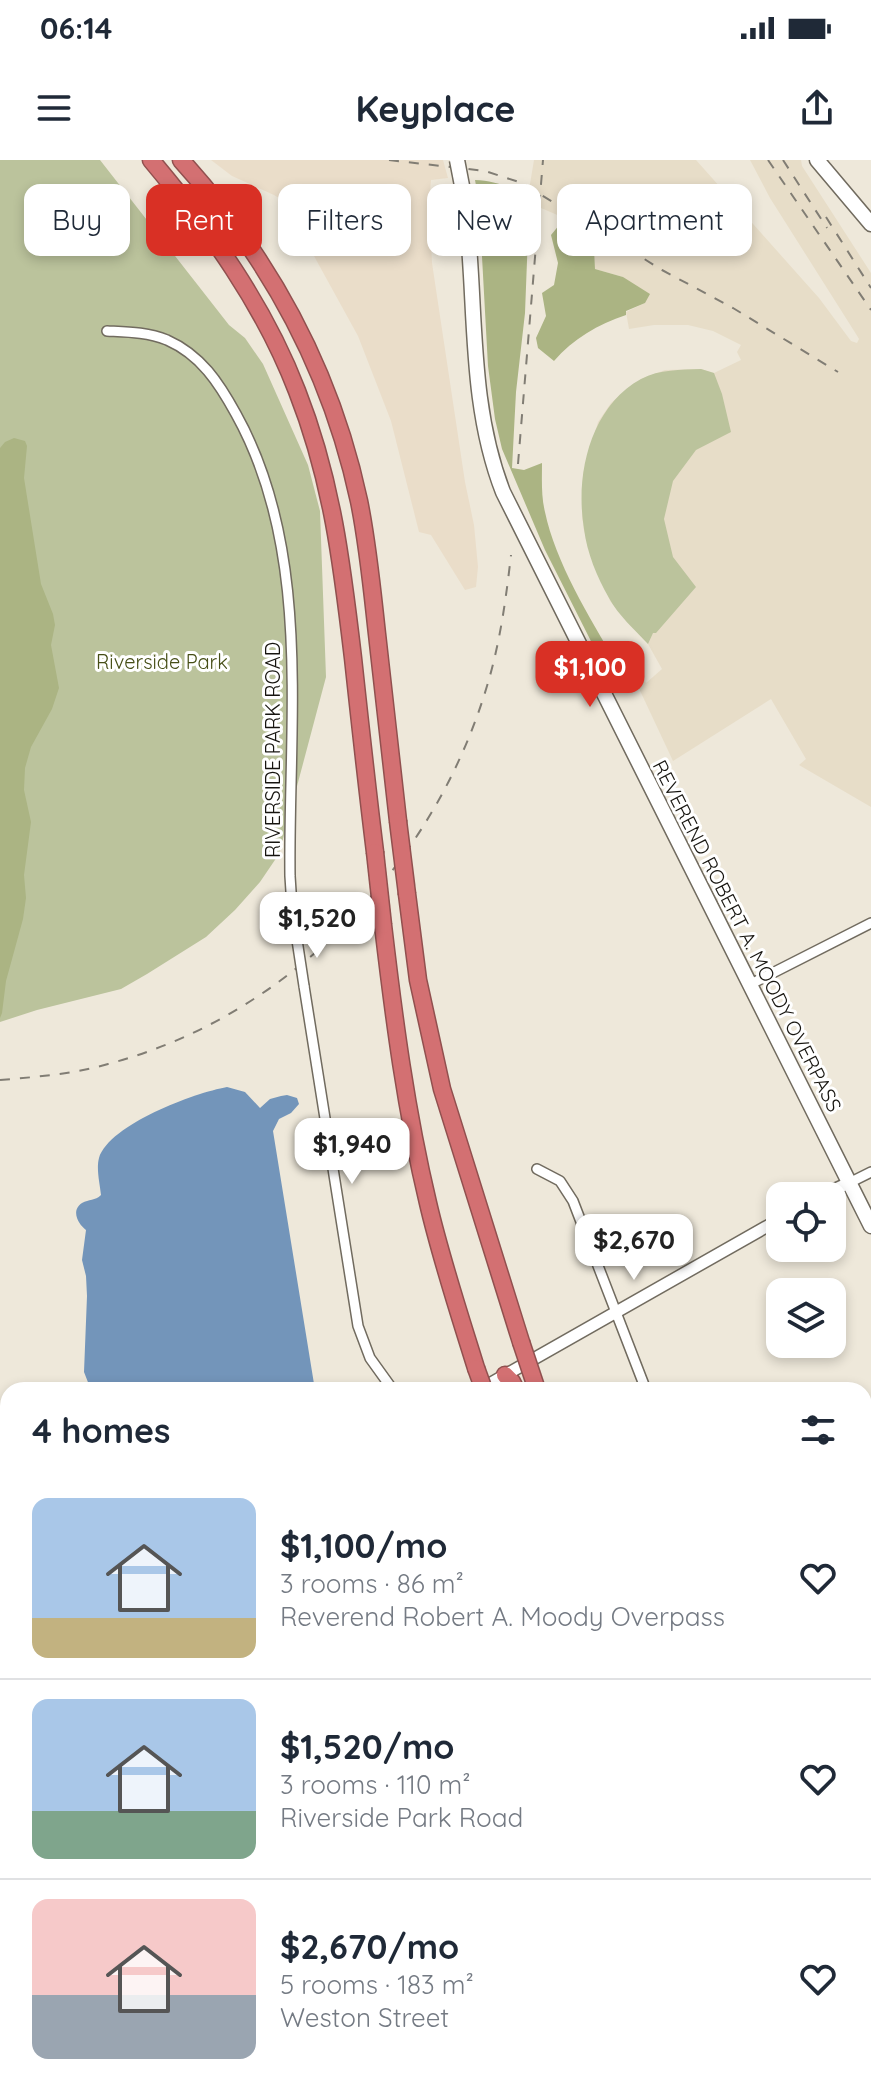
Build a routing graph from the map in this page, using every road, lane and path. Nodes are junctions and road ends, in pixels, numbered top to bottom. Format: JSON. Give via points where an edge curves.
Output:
{"nodes":[{"id":1,"x":151,"y":160,"type":"edge"},
{"id":2,"x":181,"y":160,"type":"edge"},
{"id":3,"x":194,"y":160,"type":"edge"},
{"id":4,"x":457,"y":160,"type":"edge"},
{"id":5,"x":817,"y":160,"type":"edge"},
{"id":6,"x":201,"y":184,"type":"edge"},
{"id":7,"x":212,"y":184,"type":"edge"},
{"id":8,"x":871,"y":224,"type":"edge"},
{"id":9,"x":257,"y":256,"type":"edge"},
{"id":10,"x":107,"y":331,"type":"dead end"},
{"id":11,"x":871,"y":923,"type":"edge"},
{"id":12,"x":749,"y":985,"type":"junction"},
{"id":13,"x":537,"y":1169,"type":"dead end"},
{"id":14,"x":871,"y":1172,"type":"edge"},
{"id":15,"x":849,"y":1183,"type":"junction"},
{"id":16,"x":846,"y":1184,"type":"edge"},
{"id":17,"x":871,"y":1226,"type":"edge"},
{"id":18,"x":766,"y":1227,"type":"edge"},
{"id":19,"x":617,"y":1312,"type":"junction"},
{"id":20,"x":387,"y":1382,"type":"edge"},
{"id":21,"x":479,"y":1382,"type":"edge"},
{"id":22,"x":505,"y":1382,"type":"edge"},
{"id":23,"x":534,"y":1382,"type":"edge"},
{"id":24,"x":643,"y":1382,"type":"edge"}],
"edges":[{"from":1,"to":21,"type":"highway","bridge":true,"via":[[246,289],[285,362],[329,493],[340,549],[397,1044],[438,1244]]},
{"from":2,"to":6,"type":"highway"},
{"from":3,"to":7,"type":"highway"},
{"from":4,"to":12,"type":"main road","name":"REVEREND ROBERT A. MOODY OVERPASS","bridge":true,"via":[[479,398],[497,476]]},
{"from":5,"to":8,"type":"main road"},
{"from":9,"to":23,"type":"highway","bridge":true,"via":[[296,322],[346,449],[368,557],[418,980],[455,1135]]},
{"from":10,"to":20,"type":"street","name":"RIVERSIDE PARK ROAD","bridge":true,"via":[[160,338],[201,363],[245,430],[266,480],[292,632],[292,907],[358,1326],[370,1358]]},
{"from":11,"to":12,"type":"street"},
{"from":12,"to":15,"type":"main road","name":"REVEREND ROBERT A. MOODY OVERPASS"},
{"from":13,"to":19,"type":"street","via":[[560,1181],[573,1201]]},
{"from":14,"to":15,"type":"street"},
{"from":15,"to":16,"type":"street"},
{"from":15,"to":17,"type":"main road","name":"REVEREND ROBERT A. MOODY OVERPASS"},
{"from":18,"to":19,"type":"street"},
{"from":19,"to":22,"type":"street"},
{"from":19,"to":24,"type":"street"}]}
